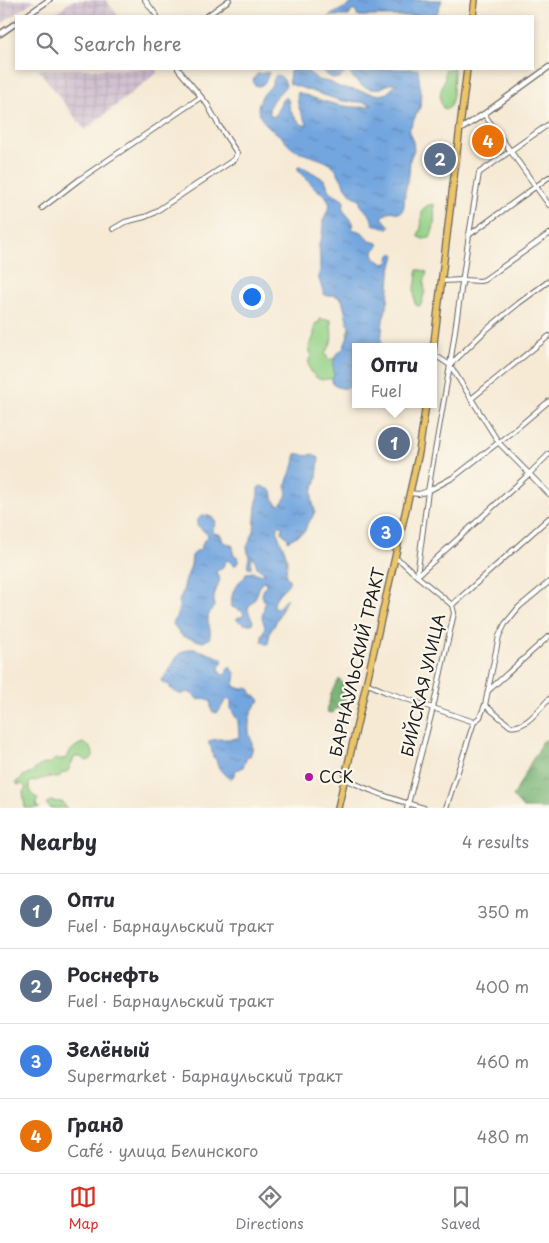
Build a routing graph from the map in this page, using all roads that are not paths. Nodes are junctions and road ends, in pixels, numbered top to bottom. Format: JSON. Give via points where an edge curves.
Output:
{"nodes":[{"id":1,"x":48,"y":0,"type":"edge"},
{"id":2,"x":145,"y":0,"type":"edge"},
{"id":3,"x":229,"y":0,"type":"edge"},
{"id":4,"x":475,"y":0,"type":"edge"},
{"id":5,"x":27,"y":15,"type":"edge"},
{"id":6,"x":156,"y":15,"type":"edge"},
{"id":7,"x":208,"y":15,"type":"edge"},
{"id":8,"x":473,"y":15,"type":"edge"},
{"id":9,"x":15,"y":24,"type":"edge"},
{"id":10,"x":0,"y":34,"type":"edge"},
{"id":11,"x":549,"y":66,"type":"edge"},
{"id":12,"x":179,"y":70,"type":"edge"},
{"id":13,"x":467,"y":70,"type":"edge"},
{"id":14,"x":201,"y":97,"type":"junction"},
{"id":15,"x":484,"y":114,"type":"junction"},
{"id":16,"x":549,"y":124,"type":"edge"},
{"id":17,"x":461,"y":129,"type":"junction"},
{"id":18,"x":510,"y":151,"type":"junction"},
{"id":19,"x":549,"y":177,"type":"edge"},
{"id":20,"x":536,"y":187,"type":"junction"},
{"id":21,"x":549,"y":205,"type":"edge"},
{"id":22,"x":42,"y":208,"type":"dead end"},
{"id":23,"x":113,"y":229,"type":"dead end"},
{"id":24,"x":549,"y":234,"type":"edge"},
{"id":25,"x":469,"y":235,"type":"junction"},
{"id":26,"x":463,"y":280,"type":"junction"},
{"id":27,"x":442,"y":281,"type":"junction"},
{"id":28,"x":549,"y":281,"type":"edge"},
{"id":29,"x":549,"y":336,"type":"edge"},
{"id":30,"x":434,"y":343,"type":"edge"},
{"id":31,"x":437,"y":355,"type":"edge"},
{"id":32,"x":450,"y":365,"type":"junction"},
{"id":33,"x":471,"y":399,"type":"junction"},
{"id":34,"x":549,"y":401,"type":"edge"},
{"id":35,"x":425,"y":408,"type":"edge"},
{"id":36,"x":499,"y":443,"type":"junction"},
{"id":37,"x":549,"y":454,"type":"edge"},
{"id":38,"x":529,"y":474,"type":"junction"},
{"id":39,"x":428,"y":492,"type":"junction"},
{"id":40,"x":409,"y":494,"type":"junction"},
{"id":41,"x":549,"y":494,"type":"edge"},
{"id":42,"x":549,"y":518,"type":"edge"},
{"id":43,"x":395,"y":558,"type":"junction"},
{"id":44,"x":417,"y":576,"type":"junction"},
{"id":45,"x":549,"y":582,"type":"edge"},
{"id":46,"x":452,"y":605,"type":"junction"},
{"id":47,"x":549,"y":636,"type":"edge"},
{"id":48,"x":366,"y":683,"type":"junction"},
{"id":49,"x":488,"y":691,"type":"junction"},
{"id":50,"x":549,"y":699,"type":"edge"},
{"id":51,"x":485,"y":705,"type":"junction"},
{"id":52,"x":433,"y":708,"type":"junction"},
{"id":53,"x":474,"y":722,"type":"junction"},
{"id":54,"x":344,"y":779,"type":"junction"},
{"id":55,"x":407,"y":806,"type":"edge"},
{"id":56,"x":338,"y":808,"type":"edge"},
{"id":57,"x":424,"y":808,"type":"edge"},
{"id":58,"x":446,"y":808,"type":"edge"}],
"edges":[{"from":1,"to":5,"type":"street"},
{"from":2,"to":6,"type":"street"},
{"from":3,"to":7,"type":"street"},
{"from":4,"to":8,"type":"main road"},
{"from":9,"to":10,"type":"street"},
{"from":11,"to":15,"type":"street"},
{"from":12,"to":14,"type":"street"},
{"from":13,"to":17,"type":"main road"},
{"from":14,"to":22,"type":"street"},
{"from":14,"to":23,"type":"street","via":[[237,153],[235,159],[152,214]]},
{"from":15,"to":17,"type":"street"},
{"from":15,"to":18,"type":"street"},
{"from":16,"to":18,"type":"street"},
{"from":17,"to":27,"type":"main road"},
{"from":18,"to":20,"type":"street"},
{"from":18,"to":25,"type":"street","via":[[479,173]]},
{"from":19,"to":20,"type":"street"},
{"from":20,"to":21,"type":"street"},
{"from":20,"to":25,"type":"street"},
{"from":24,"to":26,"type":"street","via":[[484,280]]},
{"from":25,"to":26,"type":"street"},
{"from":26,"to":27,"type":"street"},
{"from":26,"to":32,"type":"street"},
{"from":27,"to":30,"type":"main road"},
{"from":28,"to":32,"type":"street","via":[[486,330]]},
{"from":29,"to":33,"type":"street"},
{"from":31,"to":32,"type":"street"},
{"from":32,"to":33,"type":"street"},
{"from":32,"to":39,"type":"street"},
{"from":33,"to":36,"type":"street"},
{"from":34,"to":36,"type":"street"},
{"from":35,"to":40,"type":"main road","name":"БАРНАУЛЬСКИЙ ТРАКТ"},
{"from":36,"to":38,"type":"street"},
{"from":36,"to":39,"type":"street"},
{"from":37,"to":38,"type":"street"},
{"from":38,"to":41,"type":"street"},
{"from":38,"to":44,"type":"street"},
{"from":39,"to":40,"type":"street"},
{"from":39,"to":44,"type":"street"},
{"from":40,"to":43,"type":"main road","name":"БАРНАУЛЬСКИЙ ТРАКТ"},
{"from":42,"to":46,"type":"street","name":"БИЙСКАЯ УЛИЦА"},
{"from":43,"to":44,"type":"street"},
{"from":43,"to":48,"type":"main road","name":"БАРНАУЛЬСКИЙ ТРАКТ"},
{"from":44,"to":46,"type":"street"},
{"from":45,"to":49,"type":"street","via":[[519,607],[505,624],[499,636]]},
{"from":46,"to":52,"type":"street","name":"БИЙСКАЯ УЛИЦА","via":[[454,613]]},
{"from":47,"to":49,"type":"street"},
{"from":48,"to":52,"type":"street"},
{"from":48,"to":54,"type":"main road","name":"БАРНАУЛЬСКИЙ ТРАКТ"},
{"from":49,"to":51,"type":"street"},
{"from":50,"to":51,"type":"street","via":[[526,722],[516,727],[510,726]]},
{"from":51,"to":53,"type":"street"},
{"from":52,"to":53,"type":"street"},
{"from":52,"to":55,"type":"street","name":"БИЙСКАЯ УЛИЦА"},
{"from":53,"to":58,"type":"street"},
{"from":54,"to":55,"type":"street"},
{"from":54,"to":56,"type":"main road","name":"БАРНАУЛЬСКИЙ ТРАКТ"},
{"from":55,"to":57,"type":"street"}]}
